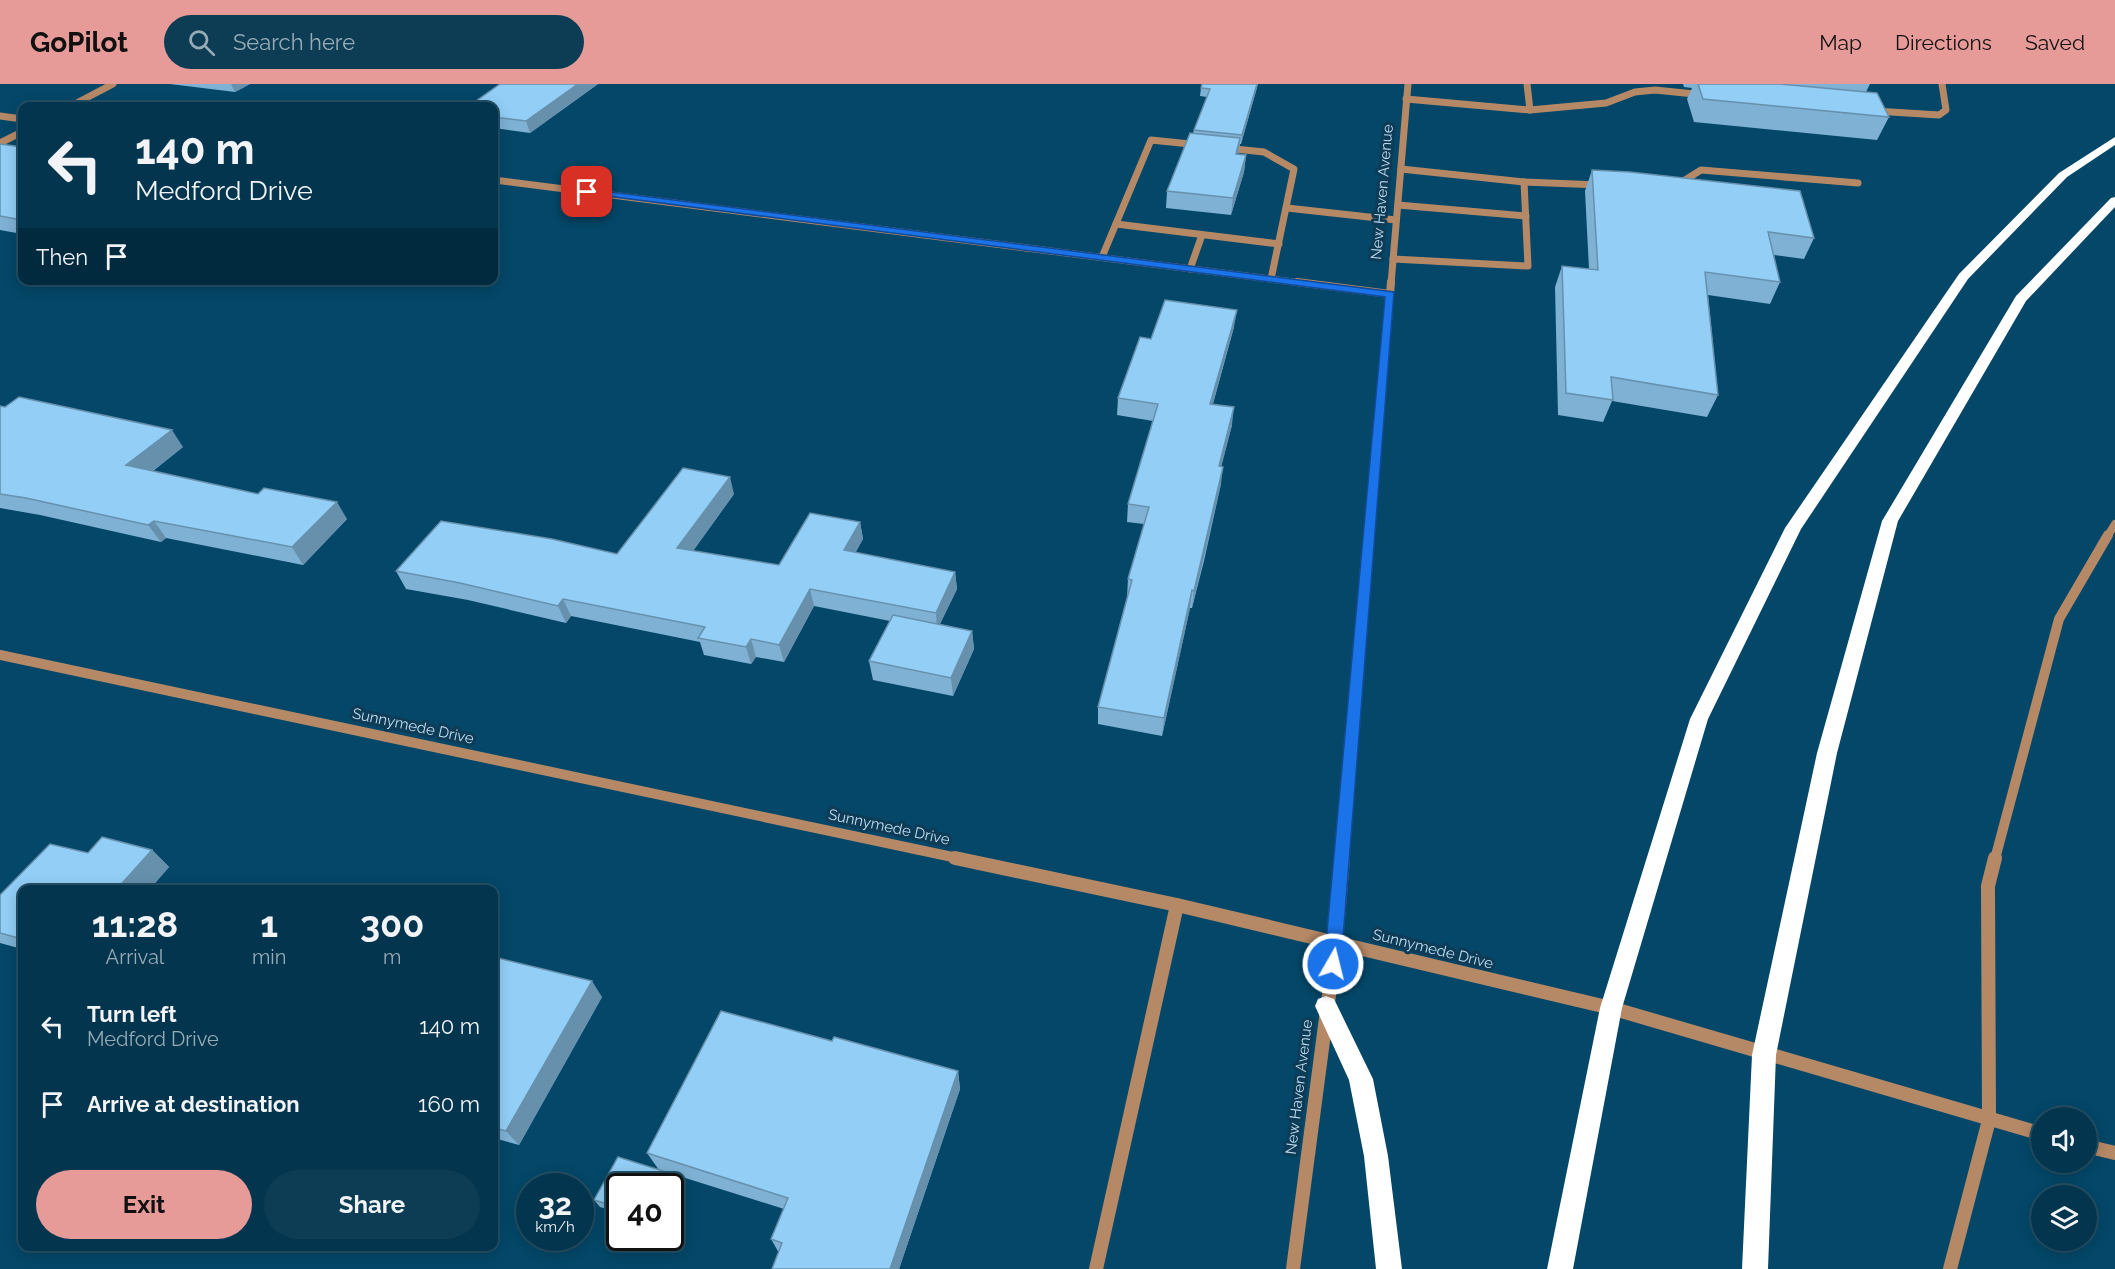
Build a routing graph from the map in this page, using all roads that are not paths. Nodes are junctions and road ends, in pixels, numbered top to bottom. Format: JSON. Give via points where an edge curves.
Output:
{"nodes":[{"id":1,"x":113,"y":84,"type":"edge"},
{"id":2,"x":1408,"y":84,"type":"edge"},
{"id":3,"x":1527,"y":84,"type":"edge"},
{"id":4,"x":1941,"y":84,"type":"edge"},
{"id":5,"x":1714,"y":96,"type":"edge"},
{"id":6,"x":1407,"y":99,"type":"junction"},
{"id":7,"x":79,"y":102,"type":"edge"},
{"id":8,"x":1530,"y":110,"type":"junction"},
{"id":9,"x":1868,"y":110,"type":"edge"},
{"id":10,"x":0,"y":116,"type":"edge"},
{"id":11,"x":18,"y":118,"type":"edge"},
{"id":12,"x":18,"y":134,"type":"edge"},
{"id":13,"x":2115,"y":140,"type":"edge"},
{"id":14,"x":0,"y":143,"type":"edge"},
{"id":15,"x":1208,"y":146,"type":"edge"},
{"id":16,"x":1219,"y":147,"type":"edge"},
{"id":17,"x":1401,"y":169,"type":"junction"},
{"id":18,"x":498,"y":181,"type":"edge"},
{"id":19,"x":1524,"y":182,"type":"junction"},
{"id":20,"x":1858,"y":183,"type":"dead end"},
{"id":21,"x":1604,"y":186,"type":"edge"},
{"id":22,"x":1672,"y":189,"type":"edge"},
{"id":23,"x":2115,"y":200,"type":"edge"},
{"id":24,"x":1398,"y":205,"type":"junction"},
{"id":25,"x":1287,"y":208,"type":"junction"},
{"id":26,"x":1526,"y":216,"type":"junction"},
{"id":27,"x":1396,"y":220,"type":"junction"},
{"id":28,"x":1116,"y":224,"type":"junction"},
{"id":29,"x":1202,"y":235,"type":"junction"},
{"id":30,"x":1279,"y":244,"type":"junction"},
{"id":31,"x":1102,"y":257,"type":"junction"},
{"id":32,"x":1393,"y":259,"type":"junction"},
{"id":33,"x":1190,"y":269,"type":"junction"},
{"id":34,"x":1271,"y":279,"type":"junction"},
{"id":35,"x":1390,"y":294,"type":"junction"},
{"id":36,"x":2115,"y":524,"type":"edge"},
{"id":37,"x":0,"y":655,"type":"edge"},
{"id":38,"x":1177,"y":905,"type":"junction"},
{"id":39,"x":1336,"y":942,"type":"junction"},
{"id":40,"x":1326,"y":1006,"type":"junction"},
{"id":41,"x":1611,"y":1008,"type":"junction"},
{"id":42,"x":1764,"y":1055,"type":"junction"},
{"id":43,"x":1989,"y":1120,"type":"junction"},
{"id":44,"x":2031,"y":1131,"type":"edge"},
{"id":45,"x":2097,"y":1149,"type":"edge"},
{"id":46,"x":2115,"y":1154,"type":"edge"},
{"id":47,"x":1096,"y":1269,"type":"edge"},
{"id":48,"x":1293,"y":1269,"type":"edge"},
{"id":49,"x":1389,"y":1269,"type":"edge"},
{"id":50,"x":1560,"y":1269,"type":"edge"},
{"id":51,"x":1755,"y":1269,"type":"edge"},
{"id":52,"x":1950,"y":1269,"type":"edge"}],
"edges":[{"from":1,"to":7,"type":"street"},
{"from":2,"to":6,"type":"street","name":"New Haven Avenue"},
{"from":3,"to":8,"type":"street"},
{"from":4,"to":9,"type":"street","via":[[1946,110],[1939,115]]},
{"from":5,"to":8,"type":"street","via":[[1655,90],[1635,92],[1606,103]]},
{"from":6,"to":8,"type":"street"},
{"from":6,"to":17,"type":"street","name":"New Haven Avenue"},
{"from":10,"to":11,"type":"street"},
{"from":12,"to":14,"type":"street"},
{"from":13,"to":41,"type":"highway","via":[[2062,175],[1963,277],[1793,528],[1699,719]]},
{"from":15,"to":28,"type":"street","via":[[1151,140]]},
{"from":16,"to":25,"type":"street","via":[[1264,152],[1294,169]]},
{"from":17,"to":19,"type":"street"},
{"from":17,"to":24,"type":"street","name":"New Haven Avenue"},
{"from":18,"to":31,"type":"street"},
{"from":19,"to":21,"type":"street"},
{"from":19,"to":26,"type":"street"},
{"from":20,"to":22,"type":"street","via":[[1701,171]]},
{"from":23,"to":42,"type":"highway","via":[[2021,299],[1890,521],[1827,753]]},
{"from":24,"to":26,"type":"street"},
{"from":24,"to":27,"type":"street","name":"New Haven Avenue"},
{"from":25,"to":27,"type":"street"},
{"from":25,"to":30,"type":"street"},
{"from":26,"to":32,"type":"street","via":[[1528,266]]},
{"from":27,"to":32,"type":"street","name":"New Haven Avenue"},
{"from":28,"to":29,"type":"street"},
{"from":28,"to":31,"type":"street"},
{"from":29,"to":30,"type":"street"},
{"from":29,"to":33,"type":"street"},
{"from":30,"to":34,"type":"street"},
{"from":31,"to":33,"type":"street"},
{"from":32,"to":35,"type":"street","name":"New Haven Avenue"},
{"from":33,"to":34,"type":"street"},
{"from":34,"to":35,"type":"street"},
{"from":35,"to":39,"type":"street","name":"New Haven Avenue"},
{"from":36,"to":43,"type":"street","via":[[2059,619],[1988,886]]},
{"from":37,"to":38,"type":"street","name":"Sunnymede Drive"},
{"from":38,"to":39,"type":"street","name":"Sunnymede Drive"},
{"from":38,"to":47,"type":"street"},
{"from":39,"to":40,"type":"street","name":"New Haven Avenue"},
{"from":39,"to":41,"type":"street","name":"Sunnymede Drive"},
{"from":40,"to":48,"type":"street","name":"New Haven Avenue"},
{"from":40,"to":49,"type":"highway","via":[[1361,1079],[1376,1155]]},
{"from":41,"to":42,"type":"street","name":"Sunnymede Drive"},
{"from":41,"to":50,"type":"highway"},
{"from":42,"to":43,"type":"street","name":"Sunnymede Drive"},
{"from":42,"to":51,"type":"highway"},
{"from":43,"to":44,"type":"street","name":"Sunnymede Drive"},
{"from":43,"to":52,"type":"street"},
{"from":45,"to":46,"type":"street"}]}
